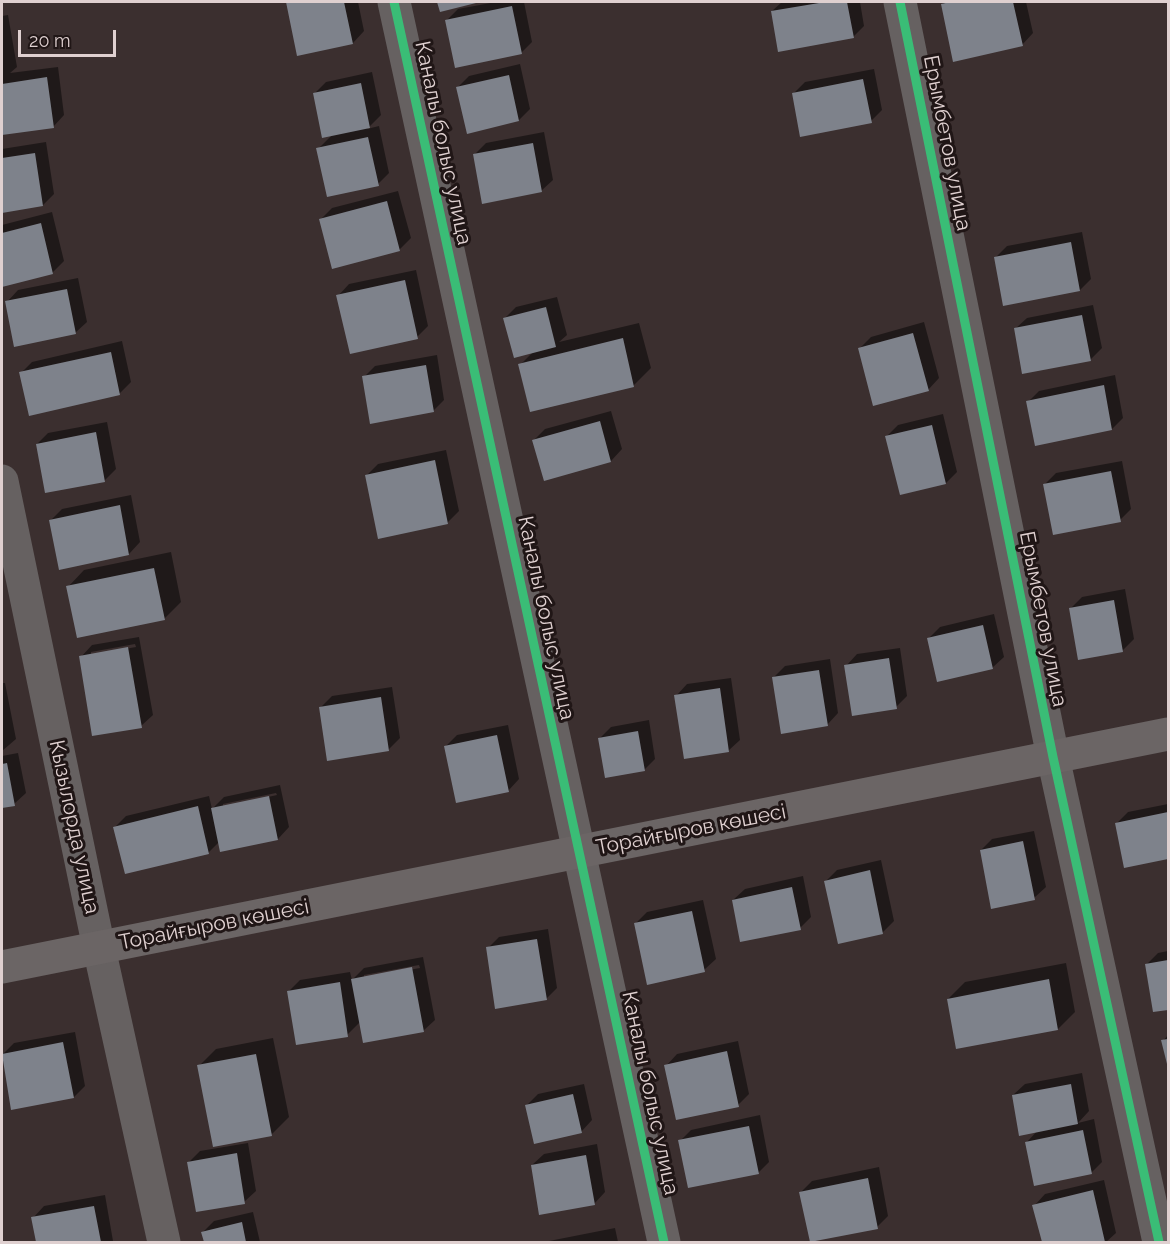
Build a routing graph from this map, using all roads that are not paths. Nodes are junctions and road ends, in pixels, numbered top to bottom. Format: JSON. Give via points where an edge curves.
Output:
{"nodes":[{"id":1,"x":394,"y":2,"type":"edge"},
{"id":2,"x":900,"y":2,"type":"edge"},
{"id":3,"x":2,"y":481,"type":"edge"},
{"id":4,"x":1168,"y":734,"type":"edge"},
{"id":5,"x":1053,"y":757,"type":"junction"},
{"id":6,"x":579,"y":852,"type":"junction"},
{"id":7,"x":99,"y":948,"type":"junction"},
{"id":8,"x":2,"y":967,"type":"edge"},
{"id":9,"x":164,"y":1242,"type":"edge"},
{"id":10,"x":664,"y":1242,"type":"edge"},
{"id":11,"x":1159,"y":1242,"type":"edge"}],
"edges":[{"from":1,"to":6,"type":"street","name":"Каналы болыс улица"},
{"from":2,"to":5,"type":"street","name":"Ерымбетов улица"},
{"from":3,"to":7,"type":"street","name":"Кызылорда улица"},
{"from":4,"to":5,"type":"street","name":"Торайғыров көшесі"},
{"from":5,"to":6,"type":"street","name":"Торайғыров көшесі"},
{"from":5,"to":11,"type":"street","name":"Ерымбетов улица"},
{"from":6,"to":7,"type":"street","name":"Торайғыров көшесі"},
{"from":6,"to":10,"type":"street","name":"Каналы болыс улица"},
{"from":7,"to":8,"type":"street","name":"Торайғыров көшесі"},
{"from":7,"to":9,"type":"street","name":"Кызылорда улица"}]}
